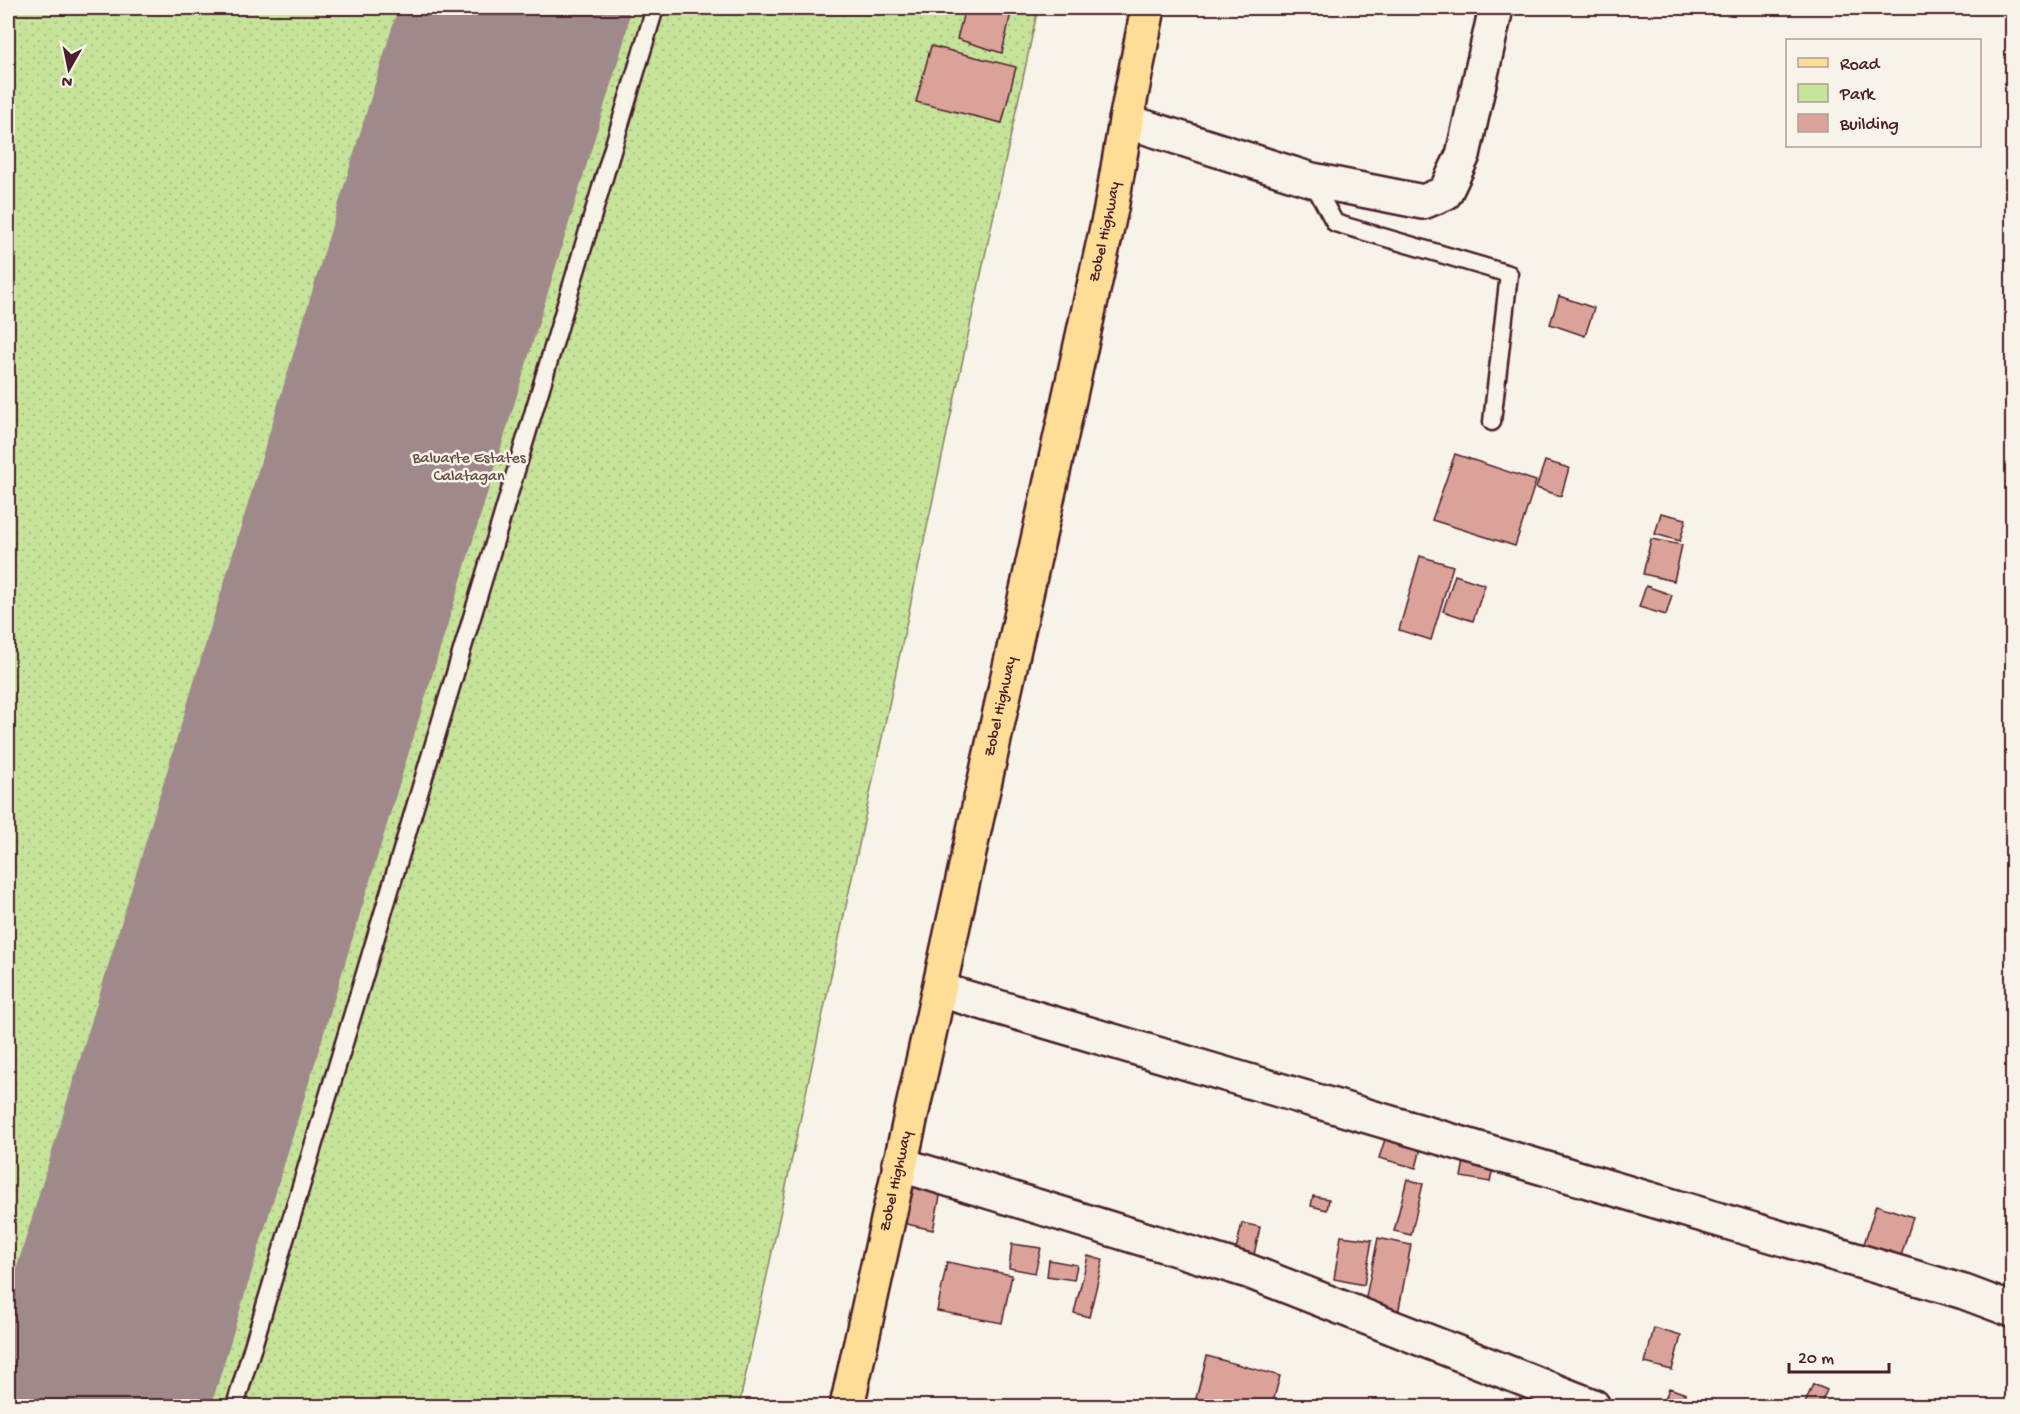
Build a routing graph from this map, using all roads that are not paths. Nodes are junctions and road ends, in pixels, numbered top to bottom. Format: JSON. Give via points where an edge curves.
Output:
{"nodes":[{"id":1,"x":655,"y":8,"type":"edge"},
{"id":2,"x":1148,"y":8,"type":"edge"},
{"id":3,"x":1496,"y":8,"type":"edge"},
{"id":4,"x":1126,"y":121,"type":"junction"},
{"id":5,"x":1312,"y":180,"type":"junction"},
{"id":6,"x":1492,"y":422,"type":"dead end"},
{"id":7,"x":940,"y":990,"type":"junction"},
{"id":8,"x":899,"y":1164,"type":"junction"},
{"id":9,"x":2013,"y":1310,"type":"edge"},
{"id":10,"x":235,"y":1407,"type":"edge"},
{"id":11,"x":847,"y":1407,"type":"edge"},
{"id":12,"x":1593,"y":1407,"type":"edge"}],
"edges":[{"from":1,"to":10,"type":"lane"},
{"from":2,"to":4,"type":"main road","name":"Zobel Highway"},
{"from":3,"to":5,"type":"street","via":[[1463,155],[1444,193],[1423,202]]},
{"from":4,"to":5,"type":"street"},
{"from":4,"to":7,"type":"main road","name":"Zobel Highway","via":[[1111,209]]},
{"from":5,"to":6,"type":"lane","via":[[1335,223],[1509,274]]},
{"from":7,"to":8,"type":"main road","name":"Zobel Highway"},
{"from":7,"to":9,"type":"street","via":[[1965,1292]]},
{"from":8,"to":11,"type":"main road","name":"Zobel Highway"},
{"from":8,"to":12,"type":"street","via":[[1248,1271]]}]}
